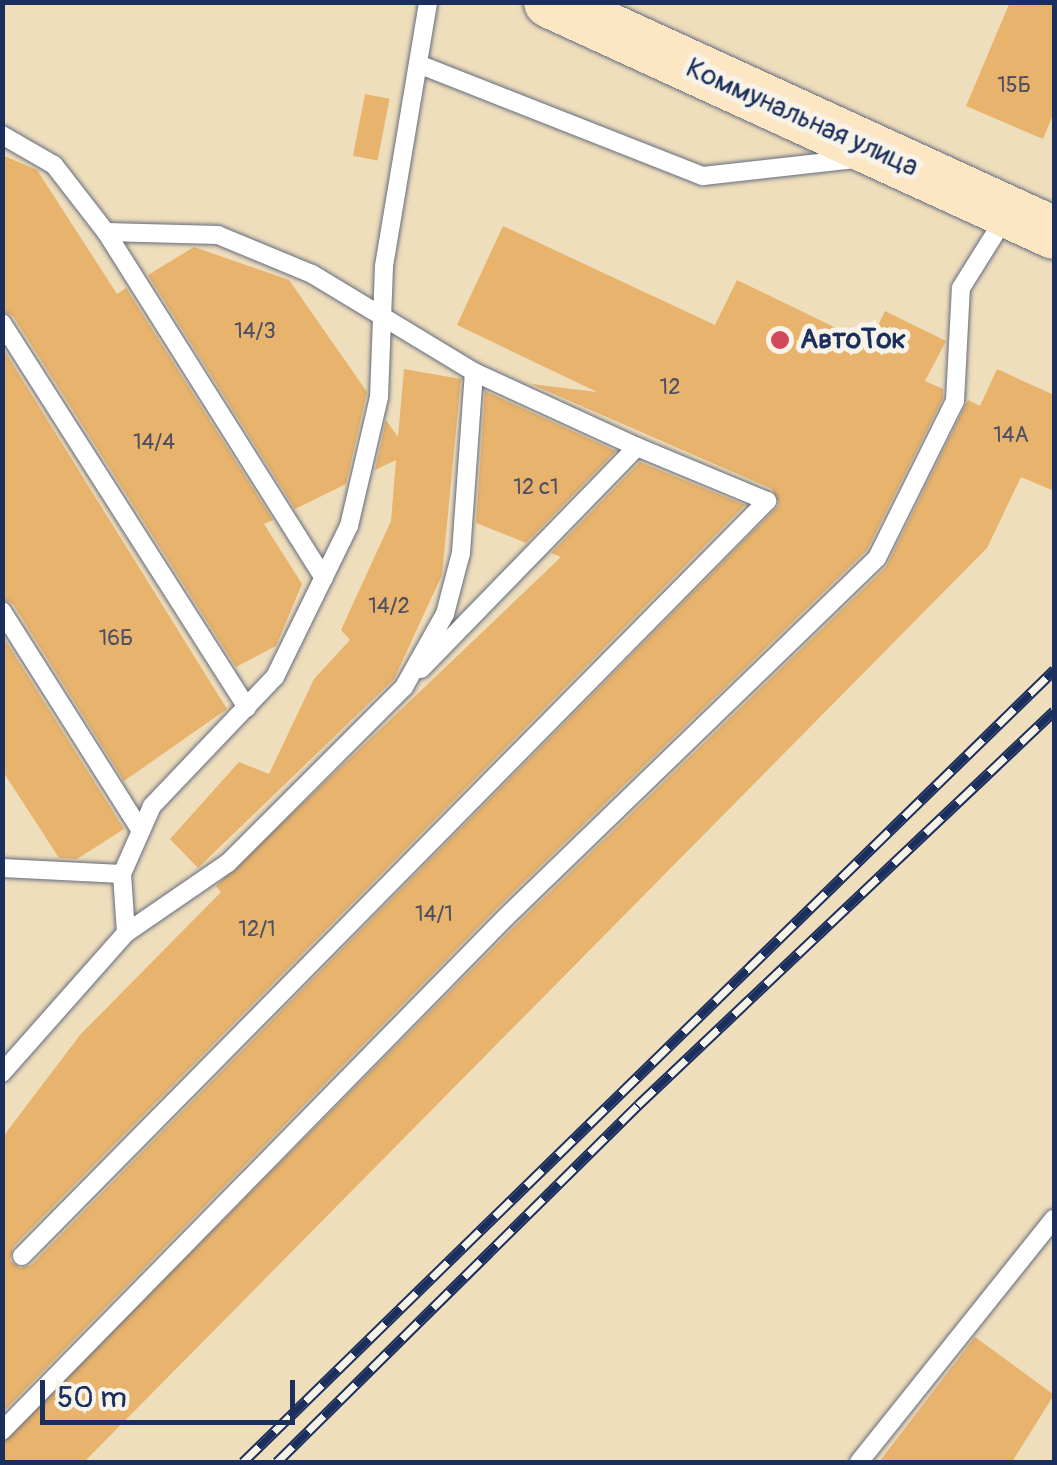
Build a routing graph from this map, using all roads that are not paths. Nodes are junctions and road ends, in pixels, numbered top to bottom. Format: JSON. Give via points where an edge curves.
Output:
{"nodes":[{"id":1,"x":428,"y":2,"type":"edge"},
{"id":2,"x":550,"y":2,"type":"edge"},
{"id":3,"x":418,"y":64,"type":"junction"},
{"id":4,"x":2,"y":135,"type":"edge"},
{"id":5,"x":885,"y":155,"type":"junction"},
{"id":6,"x":1032,"y":222,"type":"edge"},
{"id":7,"x":106,"y":232,"type":"junction"},
{"id":8,"x":382,"y":319,"type":"junction"},
{"id":9,"x":2,"y":323,"type":"edge"},
{"id":10,"x":474,"y":372,"type":"junction"},
{"id":11,"x":638,"y":447,"type":"junction"},
{"id":12,"x":324,"y":578,"type":"junction"},
{"id":13,"x":2,"y":611,"type":"edge"},
{"id":14,"x":404,"y":686,"type":"junction"},
{"id":15,"x":246,"y":708,"type":"junction"},
{"id":16,"x":141,"y":831,"type":"junction"},
{"id":17,"x":2,"y":868,"type":"edge"},
{"id":18,"x":122,"y":874,"type":"junction"},
{"id":19,"x":126,"y":933,"type":"junction"},
{"id":20,"x":2,"y":1073,"type":"edge"},
{"id":21,"x":1054,"y":1219,"type":"edge"},
{"id":22,"x":22,"y":1256,"type":"dead end"},
{"id":23,"x":2,"y":1431,"type":"edge"},
{"id":24,"x":859,"y":1462,"type":"edge"}],
"edges":[{"from":1,"to":3,"type":"lane"},
{"from":2,"to":5,"type":"street","name":"Коммунальная улица"},
{"from":3,"to":5,"type":"lane","via":[[702,176]]},
{"from":3,"to":8,"type":"lane","via":[[384,266]]},
{"from":4,"to":7,"type":"lane","via":[[54,165]]},
{"from":5,"to":6,"type":"street","name":"Коммунальная улица"},
{"from":6,"to":23,"type":"lane","via":[[961,288],[955,402],[877,558],[506,917]]},
{"from":7,"to":8,"type":"lane","via":[[218,235],[312,274]]},
{"from":7,"to":12,"type":"lane"},
{"from":8,"to":10,"type":"lane"},
{"from":8,"to":12,"type":"lane","via":[[378,398],[349,526]]},
{"from":9,"to":15,"type":"lane"},
{"from":10,"to":11,"type":"lane"},
{"from":10,"to":14,"type":"lane","via":[[461,553],[445,614]]},
{"from":11,"to":14,"type":"lane"},
{"from":11,"to":22,"type":"lane","via":[[767,502]]},
{"from":12,"to":15,"type":"lane","via":[[275,678]]},
{"from":13,"to":16,"type":"lane"},
{"from":14,"to":19,"type":"lane","via":[[228,863]]},
{"from":15,"to":16,"type":"lane","via":[[152,806]]},
{"from":16,"to":18,"type":"lane"},
{"from":17,"to":18,"type":"lane"},
{"from":18,"to":19,"type":"lane"},
{"from":19,"to":20,"type":"lane"},
{"from":21,"to":24,"type":"lane"}]}
